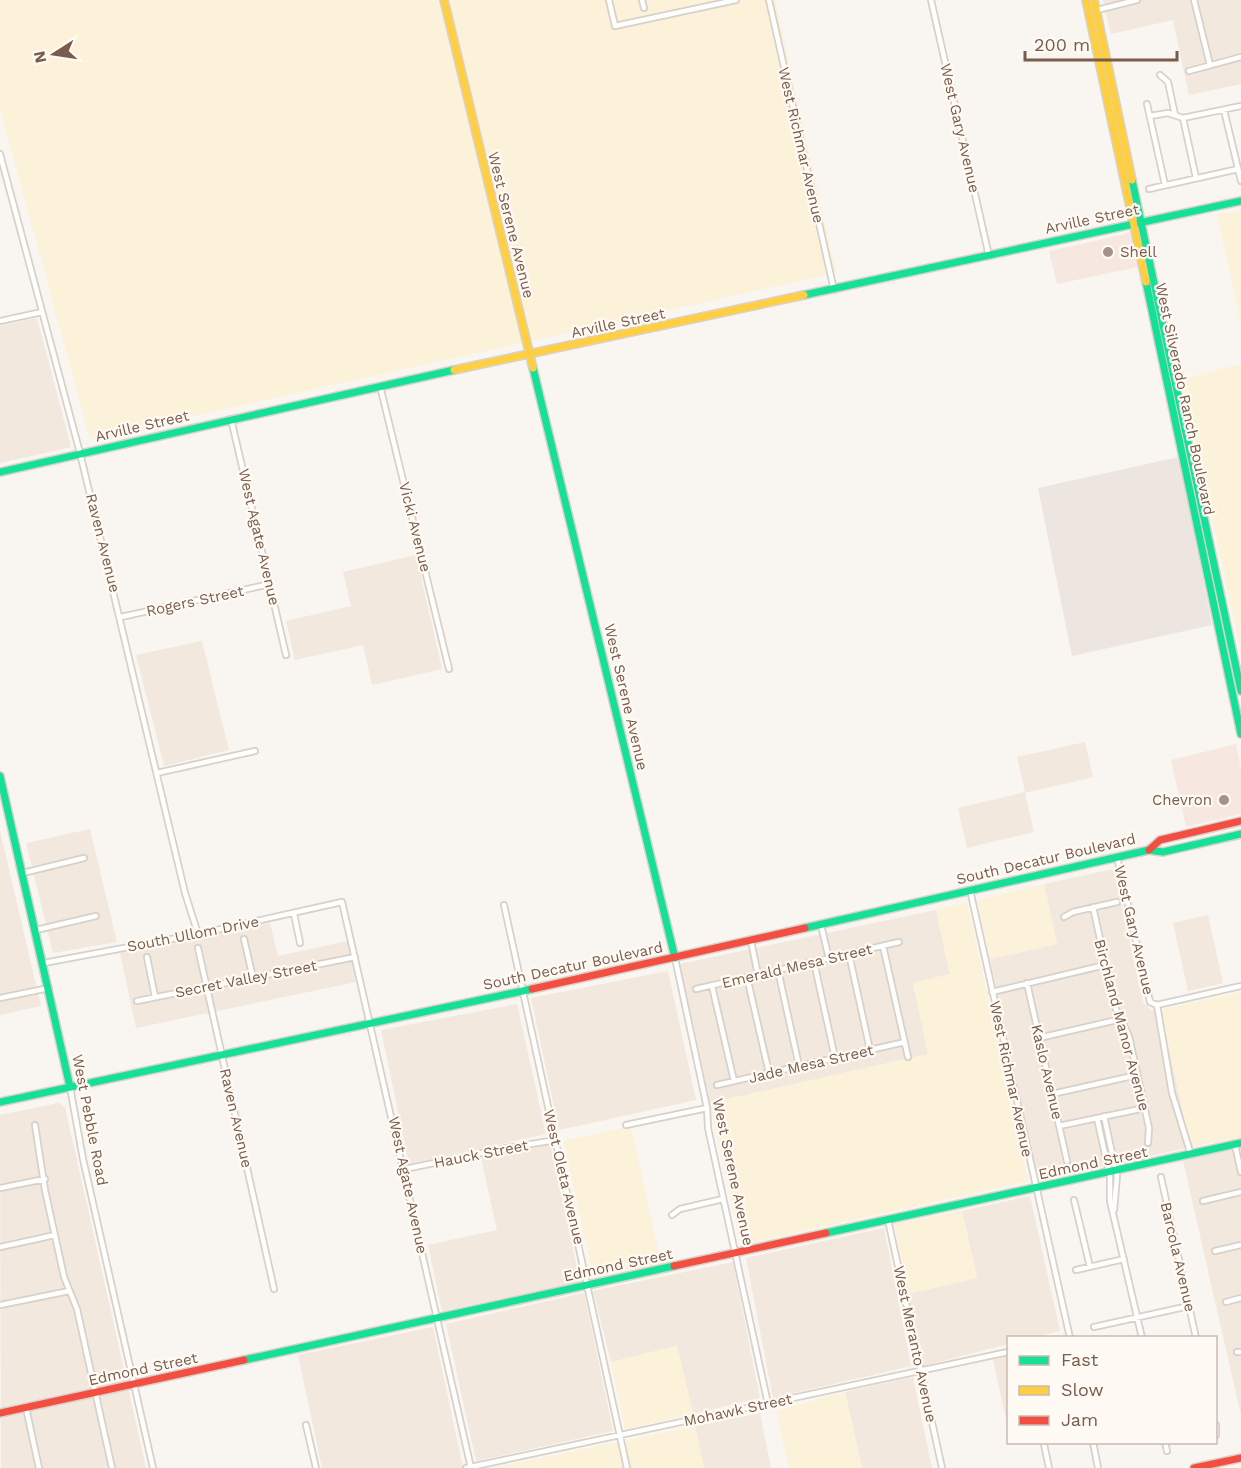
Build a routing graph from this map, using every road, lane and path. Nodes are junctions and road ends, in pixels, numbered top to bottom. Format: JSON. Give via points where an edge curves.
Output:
{"nodes":[{"id":1,"x":444,"y":0,"type":"edge"},
{"id":2,"x":609,"y":0,"type":"edge"},
{"id":3,"x":642,"y":0,"type":"edge"},
{"id":4,"x":736,"y":0,"type":"edge"},
{"id":5,"x":769,"y":0,"type":"edge"},
{"id":6,"x":931,"y":0,"type":"edge"},
{"id":7,"x":1086,"y":0,"type":"edge"},
{"id":8,"x":1094,"y":0,"type":"edge"},
{"id":9,"x":1136,"y":0,"type":"edge"},
{"id":10,"x":1194,"y":0,"type":"edge"},
{"id":11,"x":726,"y":1,"type":"edge"},
{"id":12,"x":644,"y":8,"type":"dead end"},
{"id":13,"x":1096,"y":10,"type":"junction"},
{"id":14,"x":1241,"y":57,"type":"edge"},
{"id":15,"x":1210,"y":65,"type":"junction"},
{"id":16,"x":1189,"y":71,"type":"dead end"},
{"id":17,"x":1160,"y":75,"type":"dead end"},
{"id":18,"x":1148,"y":104,"type":"dead end"},
{"id":19,"x":1241,"y":106,"type":"edge"},
{"id":20,"x":1224,"y":110,"type":"junction"},
{"id":21,"x":1175,"y":115,"type":"junction"},
{"id":22,"x":1150,"y":116,"type":"junction"},
{"id":23,"x":1183,"y":118,"type":"junction"},
{"id":24,"x":0,"y":154,"type":"edge"},
{"id":25,"x":2,"y":166,"type":"edge"},
{"id":26,"x":1238,"y":169,"type":"junction"},
{"id":27,"x":1196,"y":178,"type":"junction"},
{"id":28,"x":1241,"y":181,"type":"edge"},
{"id":29,"x":1166,"y":185,"type":"junction"},
{"id":30,"x":1149,"y":189,"type":"dead end"},
{"id":31,"x":1241,"y":201,"type":"edge"},
{"id":32,"x":1139,"y":223,"type":"junction"},
{"id":33,"x":989,"y":256,"type":"junction"},
{"id":34,"x":834,"y":290,"type":"junction"},
{"id":35,"x":42,"y":312,"type":"junction"},
{"id":36,"x":0,"y":321,"type":"edge"},
{"id":37,"x":529,"y":356,"type":"junction"},
{"id":38,"x":380,"y":386,"type":"junction"},
{"id":39,"x":231,"y":419,"type":"junction"},
{"id":40,"x":80,"y":453,"type":"junction"},
{"id":41,"x":0,"y":472,"type":"edge"},
{"id":42,"x":270,"y":584,"type":"junction"},
{"id":43,"x":121,"y":617,"type":"junction"},
{"id":44,"x":286,"y":656,"type":"dead end"},
{"id":45,"x":448,"y":669,"type":"dead end"},
{"id":46,"x":1241,"y":691,"type":"edge"},
{"id":47,"x":1241,"y":734,"type":"edge"},
{"id":48,"x":255,"y":751,"type":"dead end"},
{"id":49,"x":157,"y":773,"type":"junction"},
{"id":50,"x":0,"y":776,"type":"edge"},
{"id":51,"x":2,"y":805,"type":"edge"},
{"id":52,"x":1241,"y":821,"type":"edge"},
{"id":53,"x":1241,"y":834,"type":"edge"},
{"id":54,"x":1149,"y":850,"type":"junction"},
{"id":55,"x":1117,"y":857,"type":"junction"},
{"id":56,"x":84,"y":858,"type":"dead end"},
{"id":57,"x":23,"y":873,"type":"junction"},
{"id":58,"x":970,"y":890,"type":"junction"},
{"id":59,"x":342,"y":902,"type":"joint"},
{"id":60,"x":1117,"y":902,"type":"dead end"},
{"id":61,"x":504,"y":905,"type":"dead end"},
{"id":62,"x":1093,"y":907,"type":"junction"},
{"id":63,"x":294,"y":914,"type":"junction"},
{"id":64,"x":96,"y":916,"type":"dead end"},
{"id":65,"x":1064,"y":916,"type":"dead end"},
{"id":66,"x":821,"y":925,"type":"junction"},
{"id":67,"x":36,"y":930,"type":"junction"},
{"id":68,"x":198,"y":934,"type":"junction"},
{"id":69,"x":244,"y":939,"type":"dead end"},
{"id":70,"x":751,"y":941,"type":"junction"},
{"id":71,"x":899,"y":942,"type":"dead end"},
{"id":72,"x":300,"y":943,"type":"dead end"},
{"id":73,"x":883,"y":946,"type":"junction"},
{"id":74,"x":198,"y":948,"type":"dead end"},
{"id":75,"x":849,"y":954,"type":"junction"},
{"id":76,"x":147,"y":957,"type":"dead end"},
{"id":77,"x":355,"y":957,"type":"junction"},
{"id":78,"x":675,"y":958,"type":"junction"},
{"id":79,"x":829,"y":959,"type":"junction"},
{"id":80,"x":814,"y":962,"type":"junction"},
{"id":81,"x":44,"y":963,"type":"junction"},
{"id":82,"x":1105,"y":965,"type":"junction"},
{"id":83,"x":778,"y":970,"type":"junction"},
{"id":84,"x":758,"y":975,"type":"junction"},
{"id":85,"x":747,"y":977,"type":"junction"},
{"id":86,"x":253,"y":978,"type":"junction"},
{"id":87,"x":1026,"y":983,"type":"junction"},
{"id":88,"x":712,"y":986,"type":"junction"},
{"id":89,"x":1241,"y":986,"type":"edge"},
{"id":90,"x":206,"y":987,"type":"junction"},
{"id":91,"x":49,"y":988,"type":"junction"},
{"id":92,"x":696,"y":989,"type":"dead end"},
{"id":93,"x":522,"y":991,"type":"junction"},
{"id":94,"x":992,"y":992,"type":"junction"},
{"id":95,"x":155,"y":997,"type":"junction"},
{"id":96,"x":0,"y":998,"type":"edge"},
{"id":97,"x":137,"y":1001,"type":"dead end"},
{"id":98,"x":1154,"y":1004,"type":"junction"},
{"id":99,"x":1121,"y":1019,"type":"junction"},
{"id":100,"x":372,"y":1024,"type":"junction"},
{"id":101,"x":1039,"y":1038,"type":"junction"},
{"id":102,"x":905,"y":1042,"type":"junction"},
{"id":103,"x":870,"y":1050,"type":"junction"},
{"id":104,"x":222,"y":1055,"type":"junction"},
{"id":105,"x":908,"y":1056,"type":"dead end"},
{"id":106,"x":835,"y":1058,"type":"junction"},
{"id":107,"x":799,"y":1066,"type":"junction"},
{"id":108,"x":769,"y":1073,"type":"junction"},
{"id":109,"x":1137,"y":1074,"type":"junction"},
{"id":110,"x":734,"y":1081,"type":"junction"},
{"id":111,"x":717,"y":1085,"type":"dead end"},
{"id":112,"x":70,"y":1087,"type":"junction"},
{"id":113,"x":1052,"y":1094,"type":"junction"},
{"id":114,"x":0,"y":1102,"type":"edge"},
{"id":115,"x":707,"y":1108,"type":"junction"},
{"id":116,"x":1145,"y":1108,"type":"junction"},
{"id":117,"x":1104,"y":1116,"type":"junction"},
{"id":118,"x":1097,"y":1118,"type":"junction"},
{"id":119,"x":35,"y":1125,"type":"dead end"},
{"id":120,"x":626,"y":1125,"type":"dead end"},
{"id":121,"x":1059,"y":1126,"type":"junction"},
{"id":122,"x":556,"y":1140,"type":"junction"},
{"id":123,"x":1148,"y":1143,"type":"dead end"},
{"id":124,"x":1238,"y":1144,"type":"edge"},
{"id":125,"x":1191,"y":1155,"type":"junction"},
{"id":126,"x":1067,"y":1161,"type":"dead end"},
{"id":127,"x":405,"y":1169,"type":"junction"},
{"id":128,"x":1113,"y":1172,"type":"junction"},
{"id":129,"x":1241,"y":1172,"type":"edge"},
{"id":130,"x":1161,"y":1177,"type":"dead end"},
{"id":131,"x":45,"y":1179,"type":"junction"},
{"id":132,"x":0,"y":1188,"type":"edge"},
{"id":133,"x":1036,"y":1189,"type":"junction"},
{"id":134,"x":1241,"y":1192,"type":"edge"},
{"id":135,"x":723,"y":1199,"type":"junction"},
{"id":136,"x":1074,"y":1200,"type":"dead end"},
{"id":137,"x":1203,"y":1201,"type":"dead end"},
{"id":138,"x":672,"y":1215,"type":"dead end"},
{"id":139,"x":888,"y":1220,"type":"junction"},
{"id":140,"x":55,"y":1235,"type":"junction"},
{"id":141,"x":1241,"y":1245,"type":"edge"},
{"id":142,"x":0,"y":1247,"type":"edge"},
{"id":143,"x":1215,"y":1251,"type":"dead end"},
{"id":144,"x":736,"y":1253,"type":"junction"},
{"id":145,"x":1124,"y":1259,"type":"junction"},
{"id":146,"x":1090,"y":1267,"type":"junction"},
{"id":147,"x":1076,"y":1270,"type":"dead end"},
{"id":148,"x":588,"y":1286,"type":"junction"},
{"id":149,"x":274,"y":1289,"type":"dead end"},
{"id":150,"x":69,"y":1291,"type":"junction"},
{"id":151,"x":1241,"y":1298,"type":"edge"},
{"id":152,"x":1226,"y":1302,"type":"dead end"},
{"id":153,"x":0,"y":1305,"type":"edge"},
{"id":154,"x":1189,"y":1306,"type":"junction"},
{"id":155,"x":1137,"y":1317,"type":"junction"},
{"id":156,"x":437,"y":1319,"type":"junction"},
{"id":157,"x":1094,"y":1327,"type":"dead end"},
{"id":158,"x":1070,"y":1336,"type":"edge"},
{"id":159,"x":1142,"y":1336,"type":"edge"},
{"id":160,"x":1196,"y":1336,"type":"edge"},
{"id":161,"x":1007,"y":1352,"type":"edge"},
{"id":162,"x":921,"y":1370,"type":"junction"},
{"id":163,"x":135,"y":1384,"type":"junction"},
{"id":164,"x":96,"y":1393,"type":"junction"},
{"id":165,"x":768,"y":1404,"type":"junction"},
{"id":166,"x":26,"y":1408,"type":"junction"},
{"id":167,"x":0,"y":1413,"type":"edge"},
{"id":168,"x":306,"y":1425,"type":"dead end"},
{"id":169,"x":621,"y":1434,"type":"junction"},
{"id":170,"x":1044,"y":1444,"type":"edge"},
{"id":171,"x":1093,"y":1444,"type":"edge"},
{"id":172,"x":1165,"y":1444,"type":"edge"},
{"id":173,"x":1167,"y":1451,"type":"dead end"},
{"id":174,"x":1241,"y":1458,"type":"edge"},
{"id":175,"x":39,"y":1468,"type":"edge"},
{"id":176,"x":112,"y":1468,"type":"edge"},
{"id":177,"x":153,"y":1468,"type":"edge"},
{"id":178,"x":316,"y":1468,"type":"edge"},
{"id":179,"x":470,"y":1468,"type":"edge"},
{"id":180,"x":627,"y":1468,"type":"edge"},
{"id":181,"x":942,"y":1468,"type":"edge"},
{"id":182,"x":1049,"y":1468,"type":"edge"},
{"id":183,"x":1098,"y":1468,"type":"edge"},
{"id":184,"x":1194,"y":1468,"type":"edge"}],
"edges":[{"from":1,"to":37,"type":"street","name":"West Serene Avenue"},
{"from":2,"to":11,"type":"street","via":[[615,26]]},
{"from":3,"to":12,"type":"street"},
{"from":4,"to":11,"type":"street"},
{"from":5,"to":34,"type":"street","name":"West Richmar Avenue"},
{"from":6,"to":33,"type":"street","name":"West Gary Avenue"},
{"from":7,"to":13,"type":"street","via":[[1091,10]]},
{"from":7,"to":32,"type":"street","name":"West Silverado Ranch Boulevard"},
{"from":8,"to":13,"type":"street","name":"West Silverado Ranch Boulevard"},
{"from":9,"to":13,"type":"street"},
{"from":10,"to":15,"type":"street"},
{"from":13,"to":32,"type":"street","name":"West Silverado Ranch Boulevard"},
{"from":14,"to":15,"type":"street"},
{"from":15,"to":16,"type":"street"},
{"from":17,"to":21,"type":"street","via":[[1168,81]]},
{"from":18,"to":22,"type":"street"},
{"from":19,"to":20,"type":"street"},
{"from":20,"to":23,"type":"street"},
{"from":20,"to":26,"type":"street"},
{"from":21,"to":22,"type":"street"},
{"from":21,"to":23,"type":"street"},
{"from":22,"to":29,"type":"street"},
{"from":23,"to":27,"type":"street"},
{"from":24,"to":25,"type":"street","name":"Raven Avenue"},
{"from":25,"to":35,"type":"street","name":"Raven Avenue"},
{"from":26,"to":27,"type":"street"},
{"from":26,"to":28,"type":"street"},
{"from":27,"to":29,"type":"street"},
{"from":29,"to":30,"type":"street"},
{"from":31,"to":32,"type":"street","name":"Arville Street"},
{"from":32,"to":33,"type":"street","name":"Arville Street"},
{"from":32,"to":46,"type":"street","name":"West Silverado Ranch Boulevard"},
{"from":32,"to":47,"type":"street","name":"West Silverado Ranch Boulevard"},
{"from":33,"to":34,"type":"street","name":"Arville Street"},
{"from":34,"to":37,"type":"street","name":"Arville Street"},
{"from":35,"to":36,"type":"street"},
{"from":35,"to":40,"type":"street","name":"Raven Avenue"},
{"from":37,"to":38,"type":"street","name":"Arville Street"},
{"from":37,"to":78,"type":"street","name":"West Serene Avenue"},
{"from":38,"to":39,"type":"street","name":"Arville Street"},
{"from":38,"to":45,"type":"street","name":"Vicki Avenue"},
{"from":39,"to":40,"type":"street","name":"Arville Street"},
{"from":39,"to":42,"type":"street","name":"West Agate Avenue"},
{"from":40,"to":41,"type":"street","name":"Arville Street"},
{"from":40,"to":43,"type":"street","name":"Raven Avenue"},
{"from":42,"to":43,"type":"street","name":"Rogers Street"},
{"from":42,"to":44,"type":"street","name":"West Agate Avenue"},
{"from":43,"to":49,"type":"street","name":"Raven Avenue"},
{"from":48,"to":49,"type":"street"},
{"from":49,"to":68,"type":"street","name":"Raven Avenue"},
{"from":50,"to":51,"type":"street","name":"West Pebble Road"},
{"from":51,"to":57,"type":"street","name":"West Pebble Road"},
{"from":52,"to":54,"type":"street","name":"South Decatur Boulevard","via":[[1160,840]]},
{"from":53,"to":54,"type":"street","name":"South Decatur Boulevard","via":[[1163,852]]},
{"from":54,"to":55,"type":"street","name":"South Decatur Boulevard"},
{"from":55,"to":58,"type":"street","name":"South Decatur Boulevard"},
{"from":55,"to":98,"type":"street","name":"West Gary Avenue"},
{"from":56,"to":57,"type":"street"},
{"from":57,"to":67,"type":"street","name":"West Pebble Road"},
{"from":58,"to":66,"type":"street","name":"South Decatur Boulevard"},
{"from":58,"to":94,"type":"street","name":"West Richmar Avenue"},
{"from":59,"to":63,"type":"street","name":"South Ullom Drive"},
{"from":59,"to":77,"type":"street","name":"West Agate Avenue"},
{"from":60,"to":62,"type":"street"},
{"from":61,"to":93,"type":"street"},
{"from":62,"to":65,"type":"street"},
{"from":62,"to":82,"type":"street","name":"Birchland Manor Avenue"},
{"from":63,"to":68,"type":"street","name":"South Ullom Drive"},
{"from":63,"to":72,"type":"street"},
{"from":64,"to":67,"type":"street"},
{"from":66,"to":70,"type":"street","name":"South Decatur Boulevard"},
{"from":66,"to":79,"type":"street"},
{"from":67,"to":81,"type":"street","name":"West Pebble Road"},
{"from":68,"to":81,"type":"street","name":"South Ullom Drive"},
{"from":69,"to":86,"type":"street"},
{"from":70,"to":78,"type":"street","name":"South Decatur Boulevard"},
{"from":70,"to":84,"type":"street"},
{"from":71,"to":73,"type":"street","name":"Emerald Mesa Street"},
{"from":73,"to":75,"type":"street","name":"Emerald Mesa Street"},
{"from":73,"to":102,"type":"street"},
{"from":74,"to":90,"type":"street","name":"Raven Avenue"},
{"from":75,"to":79,"type":"street","name":"Emerald Mesa Street"},
{"from":75,"to":103,"type":"street"},
{"from":76,"to":95,"type":"street"},
{"from":77,"to":86,"type":"street","name":"Secret Valley Street"},
{"from":77,"to":100,"type":"street","name":"West Agate Avenue"},
{"from":78,"to":93,"type":"street","name":"South Decatur Boulevard"},
{"from":78,"to":115,"type":"street","name":"West Serene Avenue"},
{"from":79,"to":80,"type":"street","name":"Emerald Mesa Street"},
{"from":80,"to":83,"type":"street","name":"Emerald Mesa Street"},
{"from":80,"to":106,"type":"street"},
{"from":81,"to":91,"type":"street","name":"West Pebble Road"},
{"from":82,"to":87,"type":"street"},
{"from":82,"to":99,"type":"street","name":"Birchland Manor Avenue"},
{"from":83,"to":84,"type":"street","name":"Emerald Mesa Street"},
{"from":83,"to":107,"type":"street"},
{"from":84,"to":85,"type":"street","name":"Emerald Mesa Street"},
{"from":85,"to":88,"type":"street","name":"Emerald Mesa Street"},
{"from":85,"to":108,"type":"street"},
{"from":86,"to":90,"type":"street","name":"Secret Valley Street"},
{"from":87,"to":94,"type":"street"},
{"from":87,"to":101,"type":"street","name":"Kaslo Avenue"},
{"from":88,"to":92,"type":"street","name":"Emerald Mesa Street"},
{"from":88,"to":110,"type":"street"},
{"from":89,"to":98,"type":"street"},
{"from":90,"to":95,"type":"street","name":"Secret Valley Street"},
{"from":90,"to":104,"type":"street","name":"Raven Avenue"},
{"from":91,"to":96,"type":"street"},
{"from":91,"to":112,"type":"street","name":"West Pebble Road"},
{"from":93,"to":100,"type":"street","name":"South Decatur Boulevard"},
{"from":93,"to":122,"type":"street","name":"West Oleta Avenue"},
{"from":94,"to":133,"type":"street","name":"West Richmar Avenue"},
{"from":95,"to":97,"type":"street","name":"Secret Valley Street"},
{"from":98,"to":125,"type":"street","name":"West Gary Avenue","via":[[1172,1093]]},
{"from":99,"to":101,"type":"street"},
{"from":99,"to":109,"type":"street","name":"Birchland Manor Avenue"},
{"from":100,"to":104,"type":"street","name":"South Decatur Boulevard"},
{"from":100,"to":127,"type":"street","name":"West Agate Avenue"},
{"from":101,"to":113,"type":"street","name":"Kaslo Avenue"},
{"from":102,"to":103,"type":"street","name":"Jade Mesa Street"},
{"from":102,"to":105,"type":"street"},
{"from":103,"to":106,"type":"street","name":"Jade Mesa Street"},
{"from":104,"to":112,"type":"street","name":"South Decatur Boulevard"},
{"from":104,"to":149,"type":"street","name":"Raven Avenue"},
{"from":106,"to":107,"type":"street","name":"Jade Mesa Street"},
{"from":107,"to":108,"type":"street","name":"Jade Mesa Street"},
{"from":108,"to":110,"type":"street","name":"Jade Mesa Street"},
{"from":109,"to":113,"type":"street"},
{"from":109,"to":116,"type":"street","name":"Birchland Manor Avenue"},
{"from":110,"to":111,"type":"street","name":"Jade Mesa Street"},
{"from":112,"to":114,"type":"street","name":"South Decatur Boulevard"},
{"from":112,"to":163,"type":"street","name":"West Pebble Road"},
{"from":113,"to":121,"type":"street","name":"Kaslo Avenue"},
{"from":115,"to":120,"type":"street"},
{"from":115,"to":135,"type":"street","name":"West Serene Avenue"},
{"from":116,"to":117,"type":"street"},
{"from":116,"to":123,"type":"street","name":"Birchland Manor Avenue"},
{"from":117,"to":118,"type":"street"},
{"from":117,"to":128,"type":"street"},
{"from":118,"to":121,"type":"street"},
{"from":118,"to":128,"type":"street"},
{"from":119,"to":131,"type":"street"},
{"from":121,"to":126,"type":"street","name":"Kaslo Avenue"},
{"from":122,"to":127,"type":"street","name":"Hauck Street"},
{"from":122,"to":148,"type":"street","name":"West Oleta Avenue"},
{"from":124,"to":125,"type":"street","name":"Edmond Street"},
{"from":124,"to":129,"type":"street"},
{"from":125,"to":128,"type":"street","name":"Edmond Street"},
{"from":127,"to":156,"type":"street","name":"West Agate Avenue"},
{"from":128,"to":133,"type":"street","name":"Edmond Street"},
{"from":128,"to":145,"type":"street","via":[[1110,1197]]},
{"from":130,"to":154,"type":"street","name":"Barcola Avenue"},
{"from":131,"to":132,"type":"street"},
{"from":131,"to":140,"type":"street"},
{"from":133,"to":139,"type":"street","name":"Edmond Street"},
{"from":133,"to":158,"type":"street","name":"West Richmar Avenue"},
{"from":134,"to":137,"type":"street"},
{"from":135,"to":138,"type":"street","via":[[680,1209]]},
{"from":135,"to":144,"type":"street","name":"West Serene Avenue"},
{"from":136,"to":146,"type":"street"},
{"from":139,"to":144,"type":"street","name":"Edmond Street"},
{"from":139,"to":162,"type":"street","name":"West Meranto Avenue"},
{"from":140,"to":142,"type":"street"},
{"from":140,"to":150,"type":"street"},
{"from":141,"to":143,"type":"street"},
{"from":144,"to":148,"type":"street","name":"Edmond Street"},
{"from":144,"to":165,"type":"street","name":"West Serene Avenue"},
{"from":145,"to":146,"type":"street"},
{"from":145,"to":155,"type":"street"},
{"from":146,"to":147,"type":"street"},
{"from":148,"to":156,"type":"street","name":"Edmond Street"},
{"from":148,"to":169,"type":"street","name":"West Oleta Avenue"},
{"from":150,"to":153,"type":"street"},
{"from":150,"to":164,"type":"street","via":[[77,1309]]},
{"from":151,"to":152,"type":"street"},
{"from":154,"to":155,"type":"street"},
{"from":154,"to":160,"type":"street","name":"Barcola Avenue"},
{"from":155,"to":157,"type":"street"},
{"from":155,"to":159,"type":"street"},
{"from":156,"to":163,"type":"street","name":"Edmond Street"},
{"from":156,"to":179,"type":"street","name":"West Agate Avenue"},
{"from":161,"to":162,"type":"street","name":"Mohawk Street"},
{"from":162,"to":165,"type":"street","name":"Mohawk Street"},
{"from":162,"to":181,"type":"street","name":"West Meranto Avenue"},
{"from":163,"to":164,"type":"street","name":"Edmond Street"},
{"from":163,"to":177,"type":"street","name":"West Pebble Road"},
{"from":164,"to":166,"type":"street","name":"Edmond Street"},
{"from":164,"to":176,"type":"street"},
{"from":165,"to":169,"type":"street","name":"Mohawk Street"},
{"from":166,"to":167,"type":"street","name":"Edmond Street"},
{"from":166,"to":175,"type":"street"},
{"from":168,"to":178,"type":"street"},
{"from":169,"to":179,"type":"street","name":"Mohawk Street"},
{"from":169,"to":180,"type":"street","name":"West Oleta Avenue"},
{"from":170,"to":182,"type":"street"},
{"from":171,"to":183,"type":"street"},
{"from":172,"to":173,"type":"street"},
{"from":174,"to":184,"type":"street"}]}
